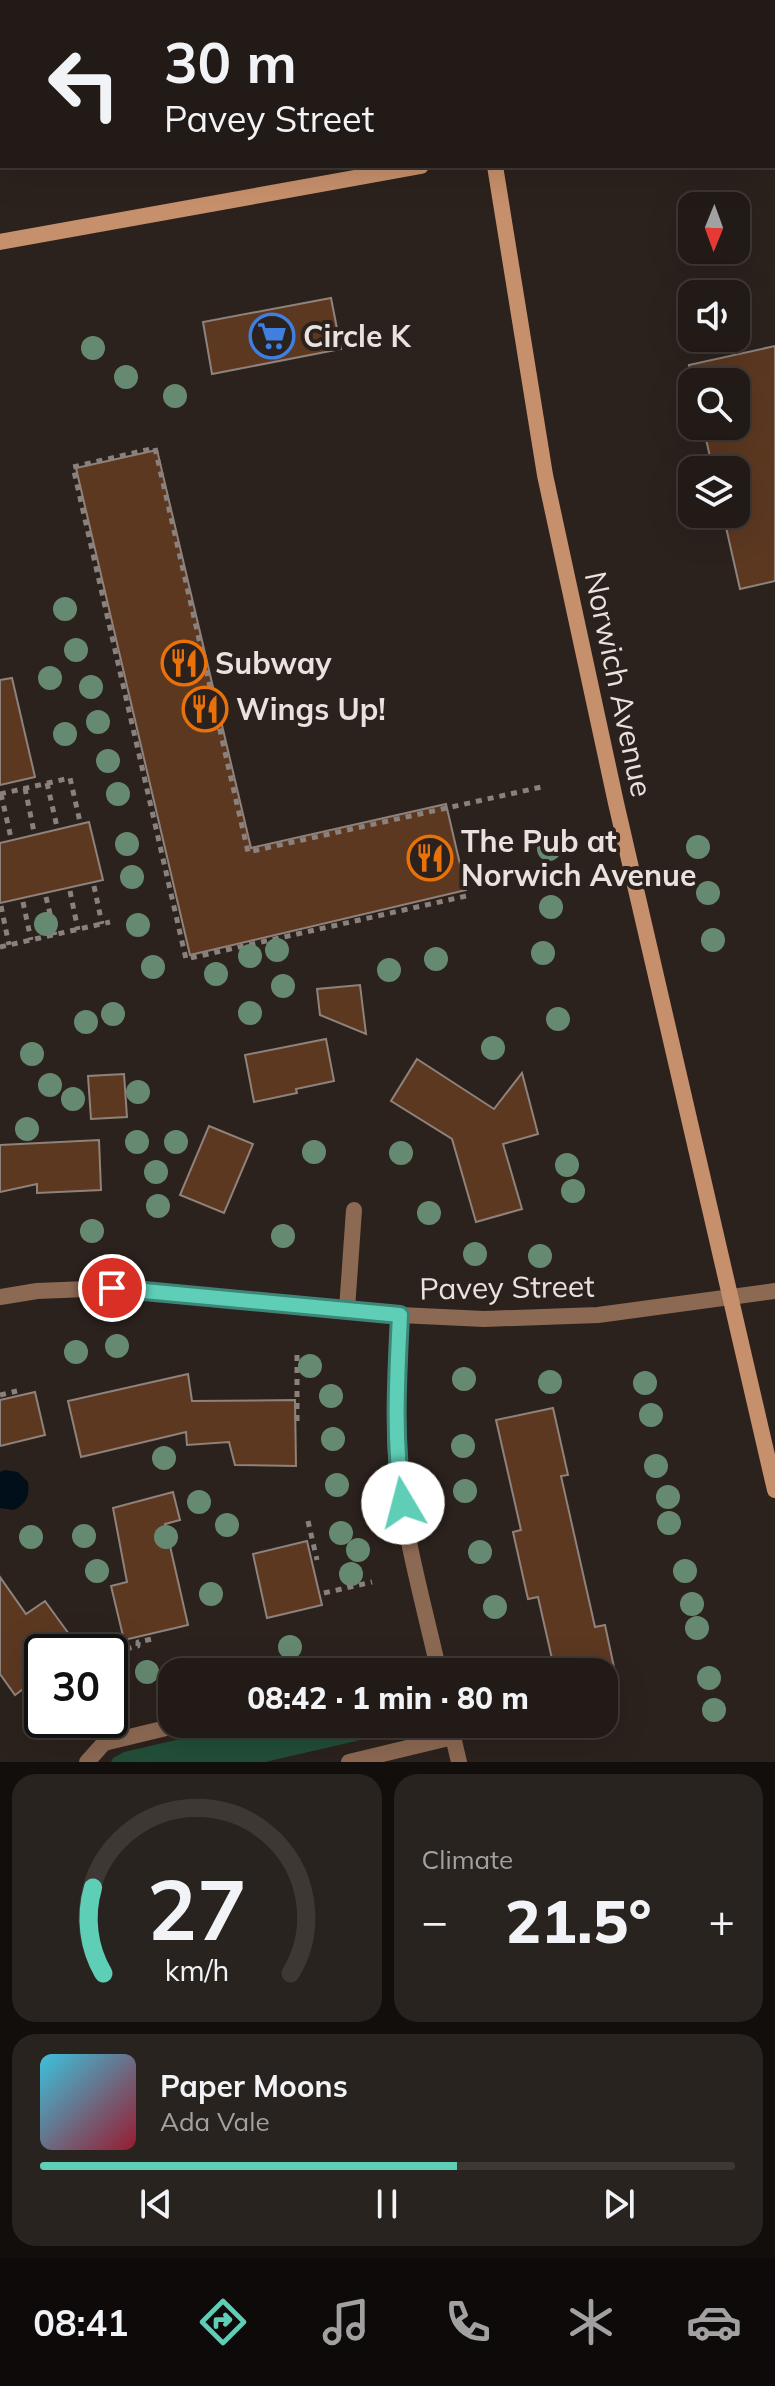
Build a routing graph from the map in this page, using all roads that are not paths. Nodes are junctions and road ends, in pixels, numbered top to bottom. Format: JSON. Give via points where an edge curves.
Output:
{"nodes":[{"id":1,"x":410,"y":168,"type":"edge"},
{"id":2,"x":495,"y":168,"type":"edge"},
{"id":3,"x":0,"y":242,"type":"edge"},
{"id":4,"x":354,"y":1210,"type":"dead end"},
{"id":5,"x":775,"y":1291,"type":"edge"},
{"id":6,"x":0,"y":1297,"type":"edge"},
{"id":7,"x":730,"y":1298,"type":"junction"},
{"id":8,"x":347,"y":1309,"type":"junction"},
{"id":9,"x":400,"y":1315,"type":"junction"},
{"id":10,"x":775,"y":1490,"type":"edge"},
{"id":11,"x":435,"y":1658,"type":"edge"},
{"id":12,"x":158,"y":1730,"type":"edge"},
{"id":13,"x":429,"y":1738,"type":"edge"},
{"id":14,"x":454,"y":1738,"type":"edge"},
{"id":15,"x":87,"y":1762,"type":"edge"},
{"id":16,"x":349,"y":1762,"type":"edge"},
{"id":17,"x":459,"y":1762,"type":"edge"}],
"edges":[{"from":1,"to":3,"type":"main road"},
{"from":2,"to":7,"type":"main road","name":"Norwich Avenue","via":[[545,475]]},
{"from":4,"to":8,"type":"street"},
{"from":5,"to":7,"type":"street","name":"Pavey Street"},
{"from":6,"to":8,"type":"street","name":"Pavey Street","via":[[112,1288]]},
{"from":7,"to":9,"type":"street","name":"Pavey Street","via":[[598,1315]]},
{"from":7,"to":10,"type":"main road","name":"Norwich Avenue"},
{"from":8,"to":9,"type":"street","name":"Pavey Street"},
{"from":9,"to":11,"type":"street","via":[[398,1466]]},
{"from":12,"to":15,"type":"street","via":[[104,1743]]},
{"from":13,"to":16,"type":"street"},
{"from":14,"to":17,"type":"street"}]}
